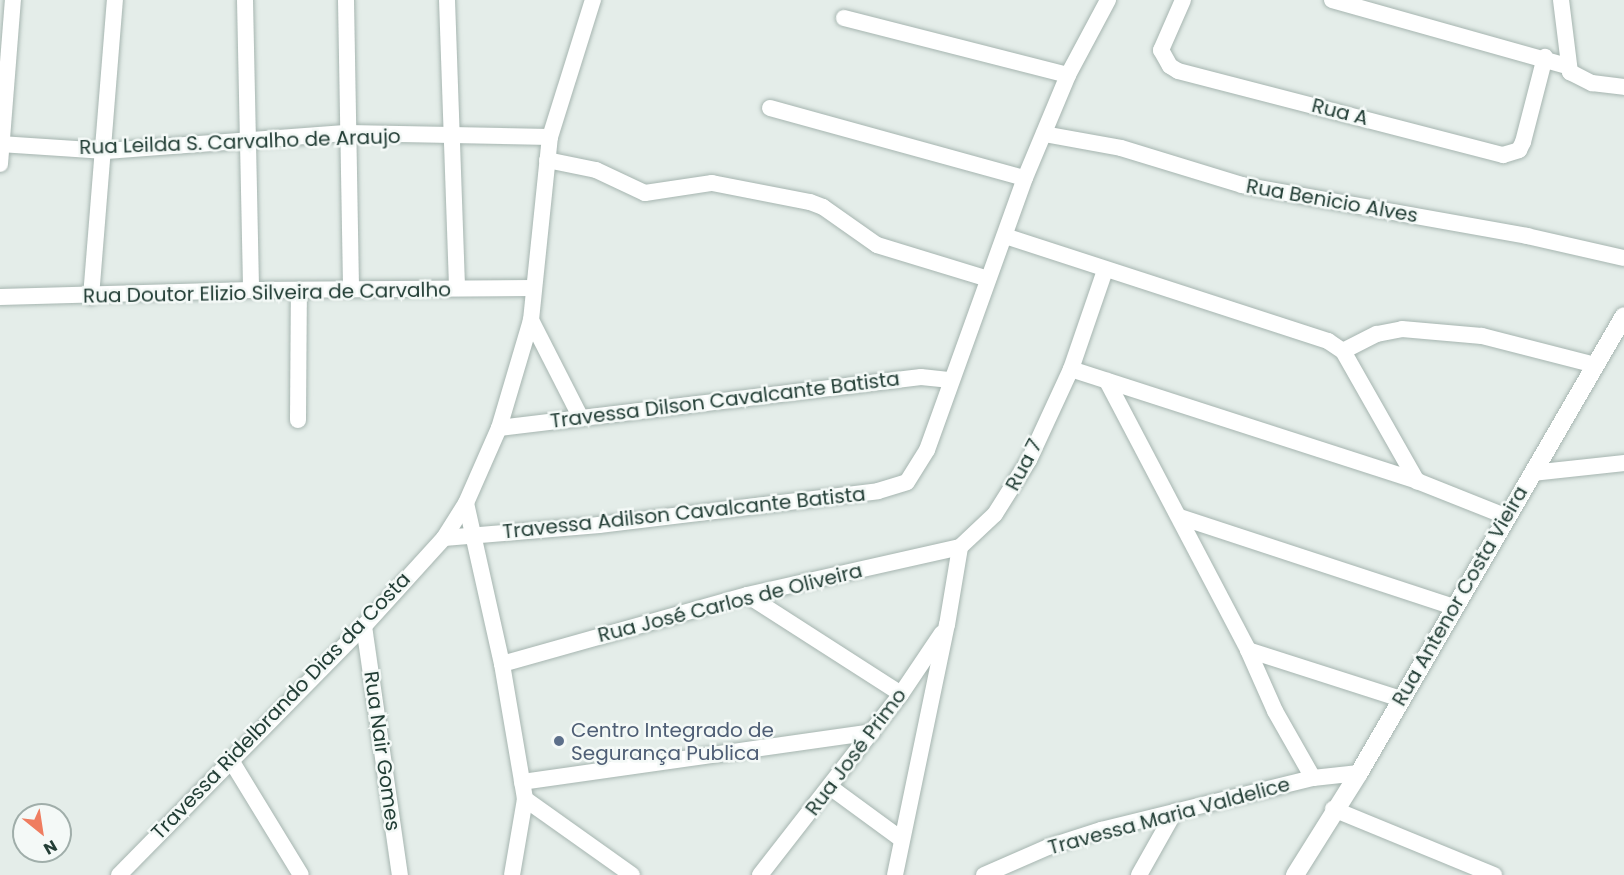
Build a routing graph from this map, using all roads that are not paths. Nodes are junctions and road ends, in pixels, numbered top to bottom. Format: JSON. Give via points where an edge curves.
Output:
{"nodes":[{"id":1,"x":13,"y":0,"type":"edge"},
{"id":2,"x":115,"y":0,"type":"edge"},
{"id":3,"x":245,"y":0,"type":"edge"},
{"id":4,"x":346,"y":0,"type":"edge"},
{"id":5,"x":447,"y":0,"type":"edge"},
{"id":6,"x":593,"y":0,"type":"edge"},
{"id":7,"x":1108,"y":0,"type":"edge"},
{"id":8,"x":1183,"y":0,"type":"edge"},
{"id":9,"x":1332,"y":0,"type":"edge"},
{"id":10,"x":1561,"y":0,"type":"edge"},
{"id":11,"x":844,"y":18,"type":"dead end"},
{"id":12,"x":5,"y":38,"type":"edge"},
{"id":13,"x":1545,"y":57,"type":"junction"},
{"id":14,"x":1567,"y":66,"type":"junction"},
{"id":15,"x":1068,"y":75,"type":"junction"},
{"id":16,"x":1624,"y":87,"type":"edge"},
{"id":17,"x":770,"y":108,"type":"dead end"},
{"id":18,"x":348,"y":133,"type":"junction"},
{"id":19,"x":1044,"y":134,"type":"junction"},
{"id":20,"x":452,"y":136,"type":"junction"},
{"id":21,"x":550,"y":137,"type":"junction"},
{"id":22,"x":245,"y":139,"type":"junction"},
{"id":23,"x":1,"y":145,"type":"edge"},
{"id":24,"x":106,"y":151,"type":"junction"},
{"id":25,"x":547,"y":160,"type":"junction"},
{"id":26,"x":0,"y":165,"type":"edge"},
{"id":27,"x":1025,"y":178,"type":"junction"},
{"id":28,"x":1005,"y":236,"type":"junction"},
{"id":29,"x":1624,"y":258,"type":"edge"},
{"id":30,"x":1105,"y":270,"type":"junction"},
{"id":31,"x":988,"y":279,"type":"junction"},
{"id":32,"x":457,"y":288,"type":"junction"},
{"id":33,"x":533,"y":288,"type":"junction"},
{"id":34,"x":351,"y":289,"type":"junction"},
{"id":35,"x":251,"y":290,"type":"junction"},
{"id":36,"x":299,"y":290,"type":"junction"},
{"id":37,"x":0,"y":297,"type":"edge"},
{"id":38,"x":92,"y":297,"type":"junction"},
{"id":39,"x":1624,"y":316,"type":"edge"},
{"id":40,"x":531,"y":320,"type":"junction"},
{"id":41,"x":1343,"y":351,"type":"junction"},
{"id":42,"x":1595,"y":365,"type":"junction"},
{"id":43,"x":1071,"y":369,"type":"junction"},
{"id":44,"x":951,"y":380,"type":"junction"},
{"id":45,"x":1107,"y":381,"type":"junction"},
{"id":46,"x":580,"y":416,"type":"junction"},
{"id":47,"x":298,"y":420,"type":"dead end"},
{"id":48,"x":499,"y":428,"type":"junction"},
{"id":49,"x":1624,"y":463,"type":"edge"},
{"id":50,"x":1532,"y":473,"type":"junction"},
{"id":51,"x":1417,"y":481,"type":"junction"},
{"id":52,"x":466,"y":503,"type":"junction"},
{"id":53,"x":1505,"y":516,"type":"junction"},
{"id":54,"x":1180,"y":517,"type":"junction"},
{"id":55,"x":474,"y":536,"type":"junction"},
{"id":56,"x":444,"y":538,"type":"junction"},
{"id":57,"x":960,"y":547,"type":"junction"},
{"id":58,"x":747,"y":595,"type":"junction"},
{"id":59,"x":1453,"y":607,"type":"junction"},
{"id":60,"x":947,"y":625,"type":"junction"},
{"id":61,"x":364,"y":626,"type":"junction"},
{"id":62,"x":1248,"y":650,"type":"junction"},
{"id":63,"x":502,"y":664,"type":"junction"},
{"id":64,"x":901,"y":694,"type":"junction"},
{"id":65,"x":1401,"y":699,"type":"junction"},
{"id":66,"x":872,"y":732,"type":"junction"},
{"id":67,"x":232,"y":762,"type":"junction"},
{"id":68,"x":1359,"y":772,"type":"junction"},
{"id":69,"x":1313,"y":778,"type":"junction"},
{"id":70,"x":522,"y":782,"type":"junction"},
{"id":71,"x":830,"y":787,"type":"junction"},
{"id":72,"x":525,"y":799,"type":"junction"},
{"id":73,"x":1333,"y":809,"type":"junction"},
{"id":74,"x":1175,"y":811,"type":"junction"},
{"id":75,"x":901,"y":839,"type":"junction"},
{"id":76,"x":119,"y":875,"type":"edge"},
{"id":77,"x":301,"y":875,"type":"edge"},
{"id":78,"x":400,"y":875,"type":"edge"},
{"id":79,"x":512,"y":875,"type":"edge"},
{"id":80,"x":632,"y":875,"type":"edge"},
{"id":81,"x":760,"y":875,"type":"edge"},
{"id":82,"x":895,"y":875,"type":"edge"},
{"id":83,"x":984,"y":875,"type":"edge"},
{"id":84,"x":1139,"y":875,"type":"edge"},
{"id":85,"x":1295,"y":875,"type":"edge"},
{"id":86,"x":1494,"y":875,"type":"edge"}],
"edges":[{"from":1,"to":12,"type":"street"},
{"from":2,"to":24,"type":"street"},
{"from":3,"to":22,"type":"street"},
{"from":4,"to":18,"type":"street"},
{"from":5,"to":20,"type":"street"},
{"from":6,"to":21,"type":"street","name":"Travessa Ridelbrando Dias da Costa"},
{"from":7,"to":15,"type":"street"},
{"from":8,"to":13,"type":"street","name":"Rua A","via":[[1161,50],[1170,66],[1187,75],[1503,155],[1519,150],[1523,141]]},
{"from":9,"to":13,"type":"street"},
{"from":10,"to":14,"type":"street"},
{"from":11,"to":15,"type":"street"},
{"from":12,"to":23,"type":"street"},
{"from":13,"to":14,"type":"street"},
{"from":14,"to":16,"type":"street","via":[[1582,80]]},
{"from":15,"to":19,"type":"street"},
{"from":17,"to":27,"type":"street"},
{"from":18,"to":20,"type":"street","name":"Rua Leilda S. Carvalho de Araujo"},
{"from":18,"to":22,"type":"street","name":"Rua Leilda S. Carvalho de Araujo"},
{"from":18,"to":34,"type":"street"},
{"from":19,"to":27,"type":"street"},
{"from":19,"to":29,"type":"street","name":"Rua Benicio Alves","via":[[1121,148],[1242,185],[1527,236]]},
{"from":20,"to":21,"type":"street","name":"Rua Leilda S. Carvalho de Araujo"},
{"from":20,"to":32,"type":"street"},
{"from":21,"to":25,"type":"street","name":"Travessa Ridelbrando Dias da Costa"},
{"from":22,"to":24,"type":"street","name":"Rua Leilda S. Carvalho de Araujo"},
{"from":22,"to":35,"type":"street"},
{"from":23,"to":24,"type":"street","name":"Rua Leilda S. Carvalho de Araujo"},
{"from":23,"to":26,"type":"street"},
{"from":24,"to":38,"type":"street"},
{"from":25,"to":31,"type":"street","via":[[596,170],[645,193],[712,183],[810,202],[877,245]]},
{"from":25,"to":33,"type":"street","name":"Travessa Ridelbrando Dias da Costa"},
{"from":27,"to":28,"type":"street"},
{"from":28,"to":30,"type":"street"},
{"from":28,"to":31,"type":"street"},
{"from":30,"to":41,"type":"street","via":[[1307,333]]},
{"from":30,"to":43,"type":"street","name":"Rua 7"},
{"from":31,"to":44,"type":"street"},
{"from":32,"to":33,"type":"street","name":"Rua Doutor Elizio Silveira de Carvalho"},
{"from":32,"to":34,"type":"street","name":"Rua Doutor Elizio Silveira de Carvalho"},
{"from":33,"to":40,"type":"street","name":"Travessa Ridelbrando Dias da Costa"},
{"from":34,"to":36,"type":"street","name":"Rua Doutor Elizio Silveira de Carvalho"},
{"from":35,"to":36,"type":"street","name":"Rua Doutor Elizio Silveira de Carvalho"},
{"from":35,"to":38,"type":"street","name":"Rua Doutor Elizio Silveira de Carvalho"},
{"from":36,"to":47,"type":"street"},
{"from":37,"to":38,"type":"street","name":"Rua Doutor Elizio Silveira de Carvalho"},
{"from":39,"to":42,"type":"main road","name":"Rua Antenor Costa Vieira"},
{"from":40,"to":46,"type":"street"},
{"from":40,"to":48,"type":"street","name":"Travessa Ridelbrando Dias da Costa"},
{"from":41,"to":42,"type":"street","via":[[1383,332],[1402,329],[1482,336]]},
{"from":41,"to":51,"type":"street"},
{"from":42,"to":50,"type":"main road","name":"Rua Antenor Costa Vieira"},
{"from":43,"to":45,"type":"street"},
{"from":43,"to":57,"type":"street","name":"Rua 7","via":[[1012,490],[995,514]]},
{"from":44,"to":46,"type":"street","name":"Travessa Dilson Cavalcante Batista","via":[[921,377]]},
{"from":44,"to":55,"type":"street","name":"Travessa Adilson Cavalcante Batista","via":[[917,471],[900,486]]},
{"from":45,"to":51,"type":"street"},
{"from":45,"to":54,"type":"street"},
{"from":46,"to":48,"type":"street","name":"Travessa Dilson Cavalcante Batista"},
{"from":48,"to":52,"type":"street","name":"Travessa Ridelbrando Dias da Costa"},
{"from":49,"to":50,"type":"street"},
{"from":50,"to":53,"type":"main road","name":"Rua Antenor Costa Vieira"},
{"from":51,"to":53,"type":"street"},
{"from":52,"to":55,"type":"street"},
{"from":52,"to":56,"type":"street","name":"Travessa Ridelbrando Dias da Costa"},
{"from":53,"to":59,"type":"main road","name":"Rua Antenor Costa Vieira"},
{"from":54,"to":59,"type":"street"},
{"from":54,"to":62,"type":"street"},
{"from":55,"to":56,"type":"street","name":"Travessa Adilson Cavalcante Batista"},
{"from":55,"to":63,"type":"street"},
{"from":56,"to":61,"type":"street","name":"Travessa Ridelbrando Dias da Costa"},
{"from":57,"to":58,"type":"street","name":"Rua José Carlos de Oliveira"},
{"from":57,"to":60,"type":"street"},
{"from":58,"to":63,"type":"street","name":"Rua José Carlos de Oliveira"},
{"from":58,"to":64,"type":"street"},
{"from":59,"to":65,"type":"main road","name":"Rua Antenor Costa Vieira"},
{"from":60,"to":64,"type":"street","name":"Rua José Primo"},
{"from":60,"to":75,"type":"street"},
{"from":61,"to":67,"type":"street","name":"Travessa Ridelbrando Dias da Costa"},
{"from":61,"to":78,"type":"street","name":"Rua Nair Gomes"},
{"from":62,"to":65,"type":"street"},
{"from":62,"to":69,"type":"street","via":[[1275,711]]},
{"from":63,"to":70,"type":"street"},
{"from":64,"to":66,"type":"street","name":"Rua José Primo"},
{"from":65,"to":68,"type":"main road","name":"Rua Antenor Costa Vieira"},
{"from":66,"to":70,"type":"street"},
{"from":66,"to":71,"type":"street","name":"Rua José Primo"},
{"from":67,"to":76,"type":"street","name":"Travessa Ridelbrando Dias da Costa","via":[[180,809]]},
{"from":67,"to":77,"type":"street"},
{"from":68,"to":69,"type":"street","name":"Travessa Maria Valdelice"},
{"from":68,"to":73,"type":"main road","name":"Rua Antenor Costa Vieira"},
{"from":69,"to":74,"type":"street","name":"Travessa Maria Valdelice"},
{"from":70,"to":72,"type":"street"},
{"from":71,"to":75,"type":"street"},
{"from":71,"to":81,"type":"street","name":"Rua José Primo"},
{"from":72,"to":79,"type":"street"},
{"from":72,"to":80,"type":"street"},
{"from":73,"to":85,"type":"main road","name":"Rua Antenor Costa Vieira"},
{"from":73,"to":86,"type":"street"},
{"from":74,"to":83,"type":"street","name":"Travessa Maria Valdelice","via":[[1048,847]]},
{"from":74,"to":84,"type":"street"},
{"from":75,"to":82,"type":"street"}]}
